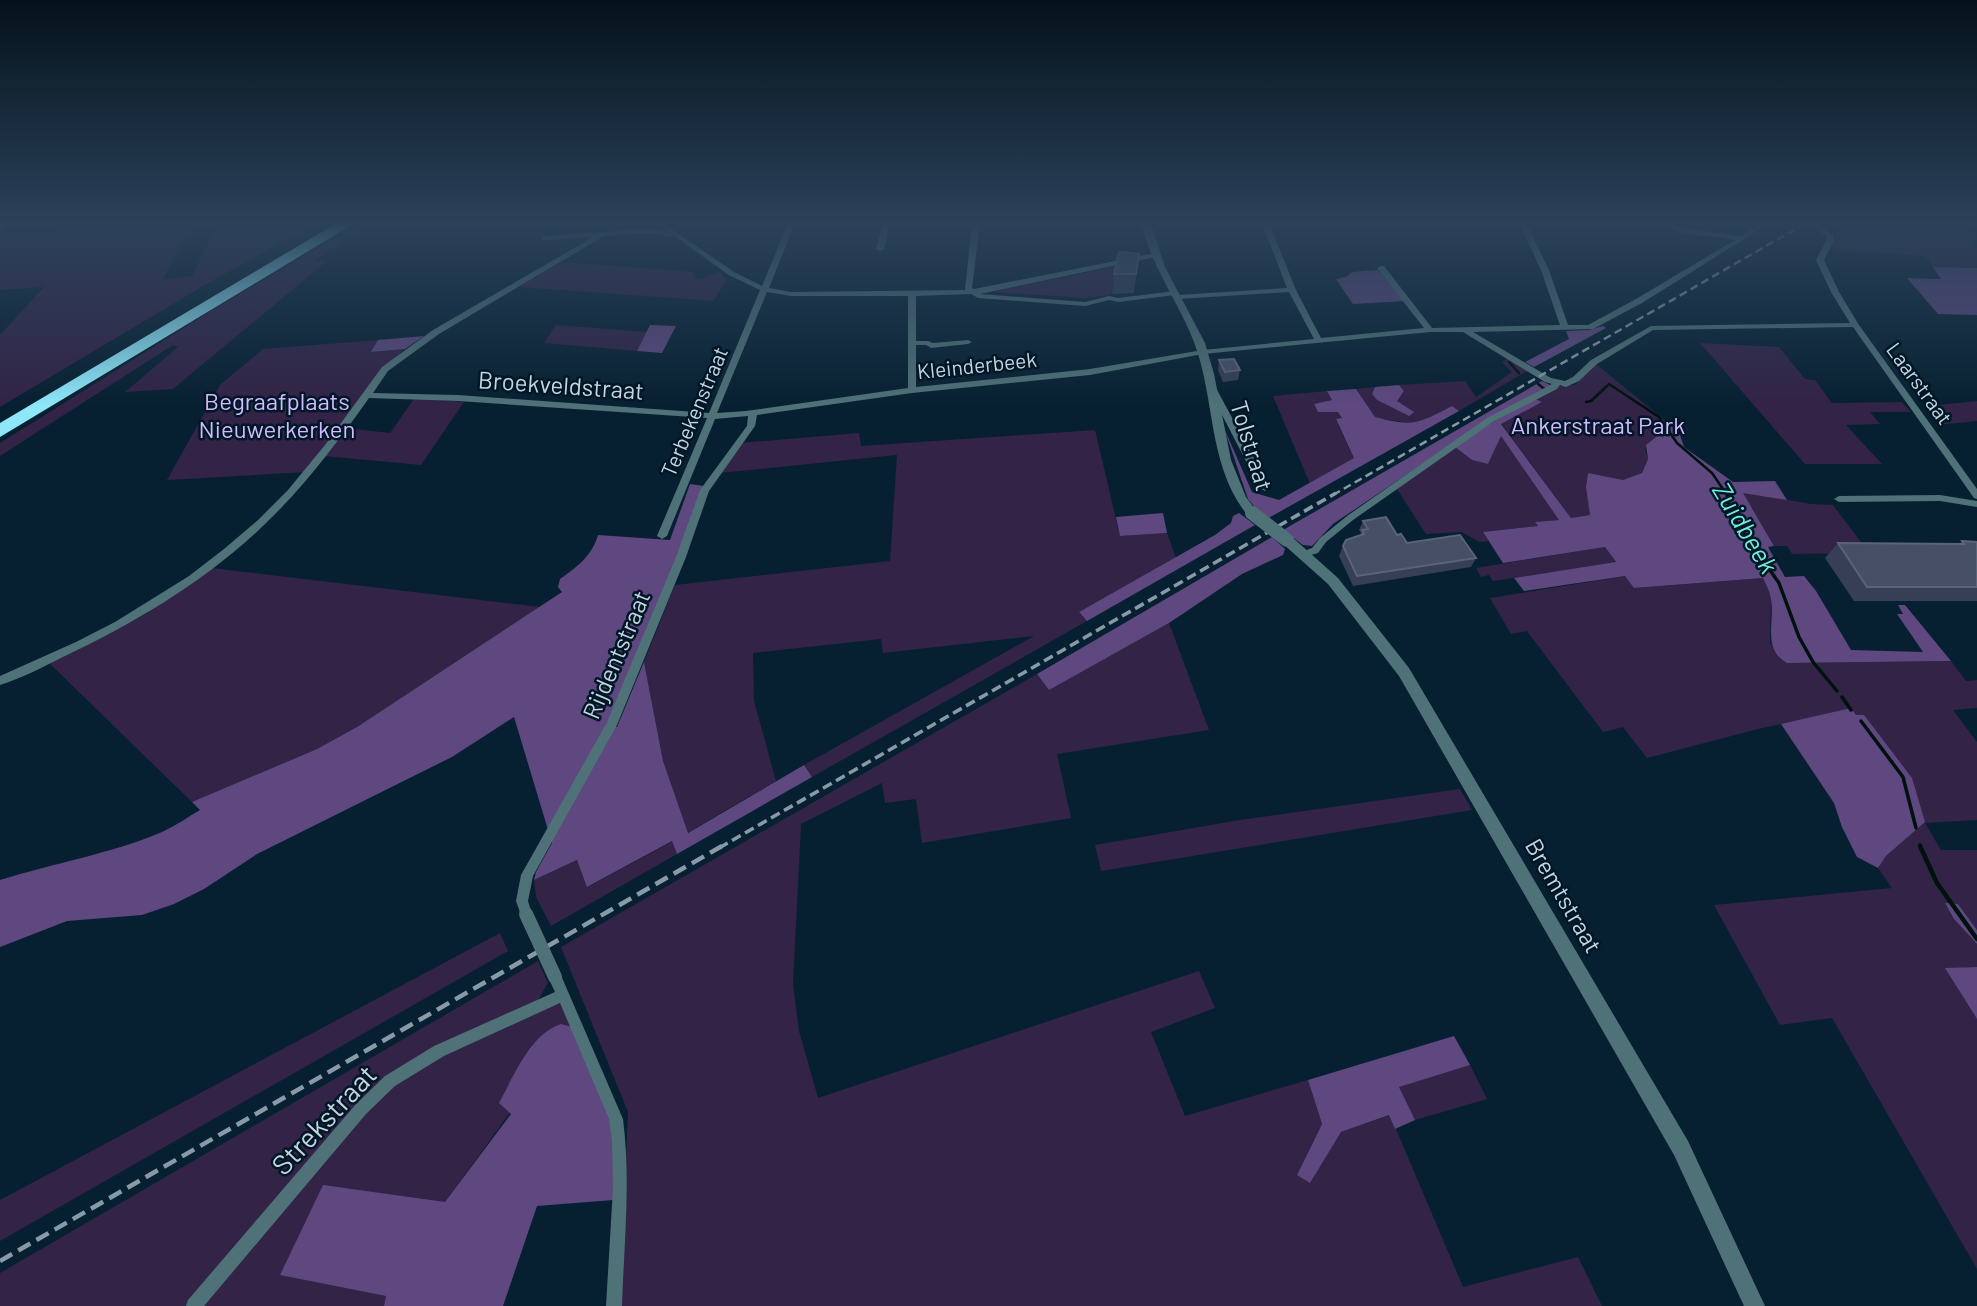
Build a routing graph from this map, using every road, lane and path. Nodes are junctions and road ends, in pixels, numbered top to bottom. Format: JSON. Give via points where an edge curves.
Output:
{"nodes":[{"id":1,"x":224,"y":284,"type":"edge"},
{"id":2,"x":243,"y":284,"type":"edge"},
{"id":3,"x":518,"y":284,"type":"edge"},
{"id":4,"x":748,"y":284,"type":"edge"},
{"id":5,"x":769,"y":284,"type":"edge"},
{"id":6,"x":969,"y":284,"type":"edge"},
{"id":7,"x":1018,"y":284,"type":"edge"},
{"id":8,"x":1170,"y":284,"type":"edge"},
{"id":9,"x":1290,"y":284,"type":"edge"},
{"id":10,"x":1394,"y":284,"type":"edge"},
{"id":11,"x":1550,"y":284,"type":"edge"},
{"id":12,"x":1667,"y":284,"type":"edge"},
{"id":13,"x":1832,"y":284,"type":"edge"},
{"id":14,"x":1292,"y":290,"type":"junction"},
{"id":15,"x":766,"y":291,"type":"junction"},
{"id":16,"x":971,"y":292,"type":"junction"},
{"id":17,"x":912,"y":294,"type":"junction"},
{"id":18,"x":1176,"y":295,"type":"junction"},
{"id":19,"x":1855,"y":326,"type":"junction"},
{"id":20,"x":1565,"y":328,"type":"junction"},
{"id":21,"x":1430,"y":330,"type":"junction"},
{"id":22,"x":1466,"y":331,"type":"junction"},
{"id":23,"x":1319,"y":341,"type":"junction"},
{"id":24,"x":968,"y":342,"type":"dead end"},
{"id":25,"x":913,"y":343,"type":"junction"},
{"id":26,"x":1203,"y":352,"type":"junction"},
{"id":27,"x":1557,"y":383,"type":"junction"},
{"id":28,"x":1212,"y":387,"type":"junction"},
{"id":29,"x":912,"y":390,"type":"junction"},
{"id":30,"x":367,"y":395,"type":"junction"},
{"id":31,"x":753,"y":413,"type":"junction"},
{"id":32,"x":713,"y":416,"type":"junction"},
{"id":33,"x":0,"y":417,"type":"edge"},
{"id":34,"x":0,"y":431,"type":"edge"},
{"id":35,"x":1265,"y":488,"type":"dead end"},
{"id":36,"x":1977,"y":496,"type":"edge"},
{"id":37,"x":1839,"y":499,"type":"dead end"},
{"id":38,"x":1977,"y":504,"type":"edge"},
{"id":39,"x":662,"y":536,"type":"dead end"},
{"id":40,"x":1286,"y":540,"type":"joint"},
{"id":41,"x":1304,"y":554,"type":"junction"},
{"id":42,"x":0,"y":681,"type":"edge"},
{"id":43,"x":563,"y":995,"type":"junction"},
{"id":44,"x":194,"y":1306,"type":"edge"},
{"id":45,"x":614,"y":1306,"type":"edge"},
{"id":46,"x":1755,"y":1306,"type":"edge"}],
"edges":[{"from":1,"to":33,"type":"highway"},
{"from":2,"to":34,"type":"highway"},
{"from":3,"to":30,"type":"street","via":[[415,345],[385,369]]},
{"from":4,"to":15,"type":"street"},
{"from":5,"to":15,"type":"street","name":"Terbekenstraat"},
{"from":6,"to":16,"type":"street"},
{"from":7,"to":16,"type":"street"},
{"from":8,"to":18,"type":"street","name":"Tolstraat"},
{"from":9,"to":14,"type":"street"},
{"from":10,"to":21,"type":"street"},
{"from":11,"to":20,"type":"street"},
{"from":12,"to":20,"type":"street","name":"Kleinderbeek","via":[[1590,327]]},
{"from":13,"to":19,"type":"street","name":"Laarstraat"},
{"from":14,"to":18,"type":"street"},
{"from":14,"to":23,"type":"street"},
{"from":15,"to":17,"type":"street"},
{"from":15,"to":32,"type":"street","name":"Terbekenstraat"},
{"from":16,"to":17,"type":"street"},
{"from":16,"to":18,"type":"street","via":[[989,298],[1086,304]]},
{"from":17,"to":25,"type":"street"},
{"from":18,"to":26,"type":"street","name":"Tolstraat"},
{"from":19,"to":27,"type":"street","via":[[1651,328],[1594,362],[1572,382]]},
{"from":19,"to":36,"type":"street","name":"Laarstraat"},
{"from":20,"to":22,"type":"street","name":"Kleinderbeek"},
{"from":21,"to":22,"type":"street","name":"Kleinderbeek"},
{"from":21,"to":23,"type":"street","name":"Kleinderbeek"},
{"from":22,"to":27,"type":"street"},
{"from":23,"to":26,"type":"street","name":"Kleinderbeek"},
{"from":24,"to":25,"type":"street"},
{"from":25,"to":29,"type":"street"},
{"from":26,"to":28,"type":"street","name":"Tolstraat"},
{"from":26,"to":29,"type":"street","name":"Kleinderbeek","via":[[1090,372]]},
{"from":27,"to":41,"type":"street","via":[[1490,419],[1350,518],[1315,551]]},
{"from":28,"to":35,"type":"street","name":"Tolstraat"},
{"from":28,"to":40,"type":"street","name":"Tolstraat","bridge":true,"via":[[1214,420],[1241,502]]},
{"from":29,"to":31,"type":"street","name":"Kleinderbeek"},
{"from":30,"to":32,"type":"street","name":"Broekveldstraat"},
{"from":30,"to":42,"type":"street","via":[[290,493],[211,564],[116,627]]},
{"from":31,"to":32,"type":"street","name":"Broekveldstraat"},
{"from":31,"to":43,"type":"street","name":"Rijdentstraat","bridge":true,"via":[[751,426],[705,490],[611,725],[527,875],[522,901]]},
{"from":32,"to":39,"type":"street","name":"Terbekenstraat"},
{"from":37,"to":38,"type":"street","via":[[1940,498]]},
{"from":40,"to":41,"type":"street","name":"Bremtstraat"},
{"from":41,"to":46,"type":"street","name":"Bremtstraat","via":[[1333,581],[1404,672],[1681,1148]]},
{"from":43,"to":44,"type":"street","name":"Strekstraat","via":[[439,1051],[390,1081]]},
{"from":43,"to":45,"type":"street","via":[[615,1119],[620,1143]]}]}
